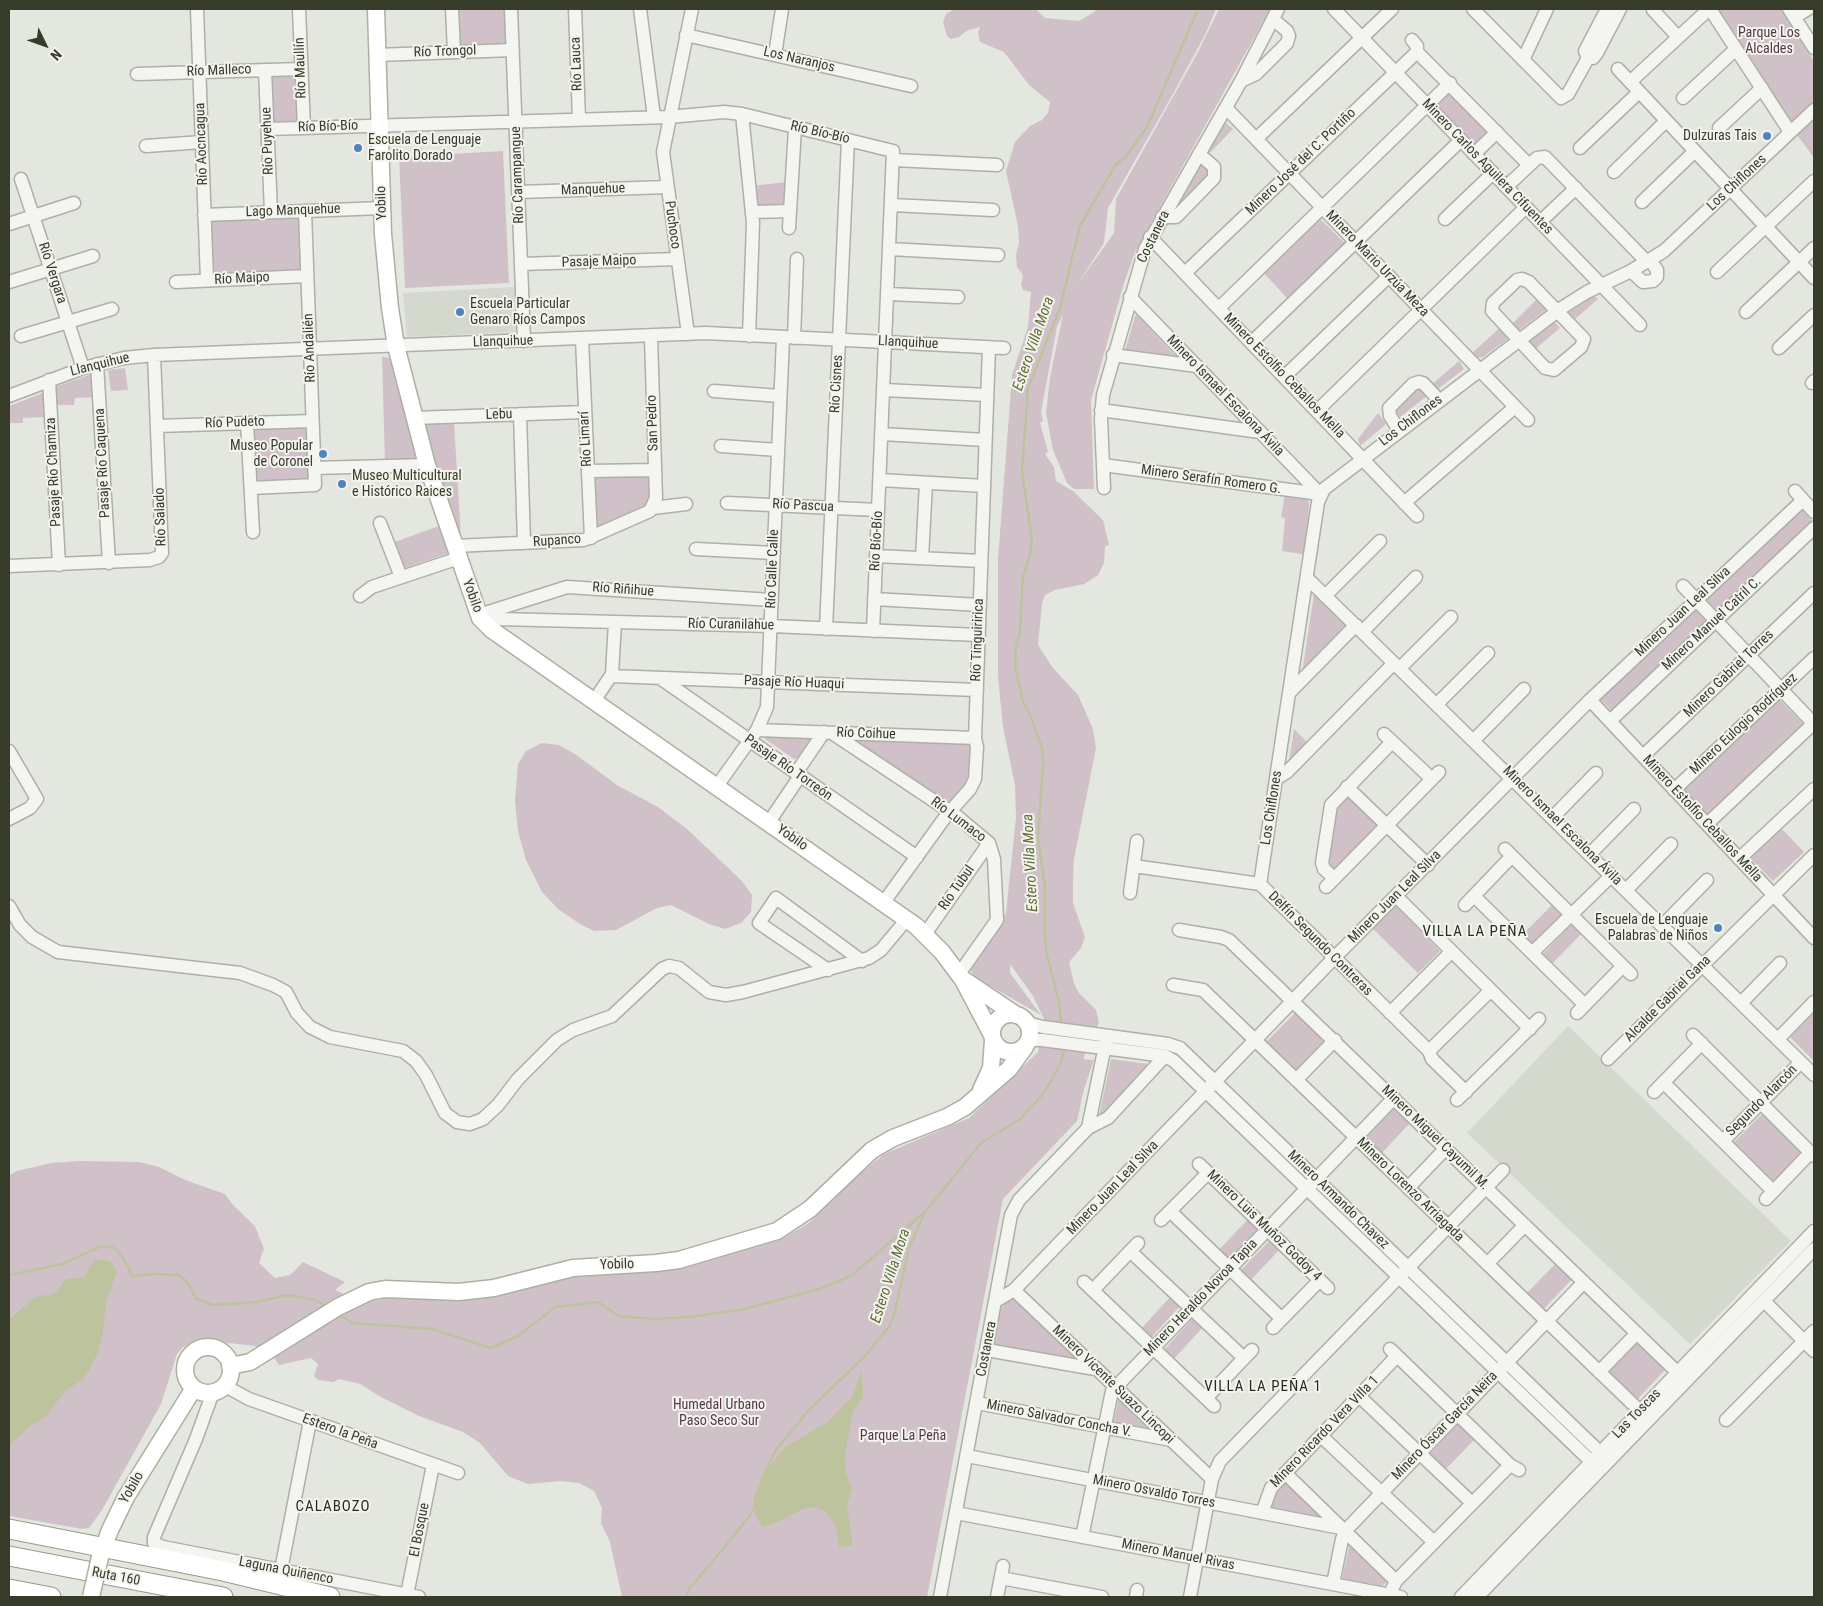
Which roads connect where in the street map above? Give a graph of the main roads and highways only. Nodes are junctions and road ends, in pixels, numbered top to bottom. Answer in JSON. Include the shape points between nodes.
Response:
{"nodes":[{"id":1,"x":376,"y":9,"type":"edge"},
{"id":2,"x":961,"y":977,"type":"junction"},
{"id":3,"x":1021,"y":1019,"type":"junction"},
{"id":4,"x":993,"y":1038,"type":"junction"},
{"id":5,"x":1034,"y":1039,"type":"junction"},
{"id":6,"x":978,"y":1097,"type":"junction"},
{"id":7,"x":230,"y":1366,"type":"junction"},
{"id":8,"x":194,"y":1388,"type":"junction"},
{"id":9,"x":9,"y":1529,"type":"edge"},
{"id":10,"x":102,"y":1553,"type":"junction"},
{"id":11,"x":9,"y":1556,"type":"edge"},
{"id":12,"x":9,"y":1569,"type":"edge"},
{"id":13,"x":9,"y":1589,"type":"edge"},
{"id":14,"x":51,"y":1597,"type":"edge"},
{"id":15,"x":92,"y":1597,"type":"edge"},
{"id":16,"x":154,"y":1597,"type":"edge"},
{"id":17,"x":223,"y":1597,"type":"edge"},
{"id":18,"x":330,"y":1597,"type":"edge"}],
"edges":[{"from":1,"to":2,"type":"main road","name":"Yobilo","via":[[382,208],[388,292],[396,346],[427,465],[481,619],[907,919],[925,934]]},
{"from":2,"to":3,"type":"main road","name":"Yobilo"},
{"from":2,"to":4,"type":"main road","name":"Yobilo"},
{"from":3,"to":4,"type":"main road","name":"Yobilo","via":[[1007,1015],[999,1019],[994,1026]]},
{"from":3,"to":5,"type":"main road"},
{"from":4,"to":5,"type":"main road","via":[[998,1048],[1007,1052],[1016,1051]]},
{"from":4,"to":6,"type":"main road","name":"Yobilo","via":[[991,1068]]},
{"from":5,"to":6,"type":"main road","name":"Yobilo"},
{"from":6,"to":7,"type":"main road","name":"Yobilo","via":[[956,1113],[872,1150],[802,1216],[767,1235],[666,1262],[573,1268],[483,1290],[379,1290],[362,1294],[250,1362]]},
{"from":7,"to":8,"type":"main road","via":[[229,1378],[219,1389],[203,1392]]},
{"from":7,"to":8,"type":"main road","via":[[226,1356],[218,1350],[198,1350],[186,1365],[186,1375]]},
{"from":8,"to":10,"type":"main road","name":"Yobilo","via":[[126,1497]]},
{"from":9,"to":10,"type":"highway"},
{"from":10,"to":15,"type":"main road","name":"Yobilo","bridge":true},
{"from":10,"to":18,"type":"highway","via":[[224,1571]]},
{"from":11,"to":17,"type":"highway","name":"Ruta 160"},
{"from":12,"to":16,"type":"highway","name":"Ruta 160"},
{"from":13,"to":14,"type":"highway"}]}
